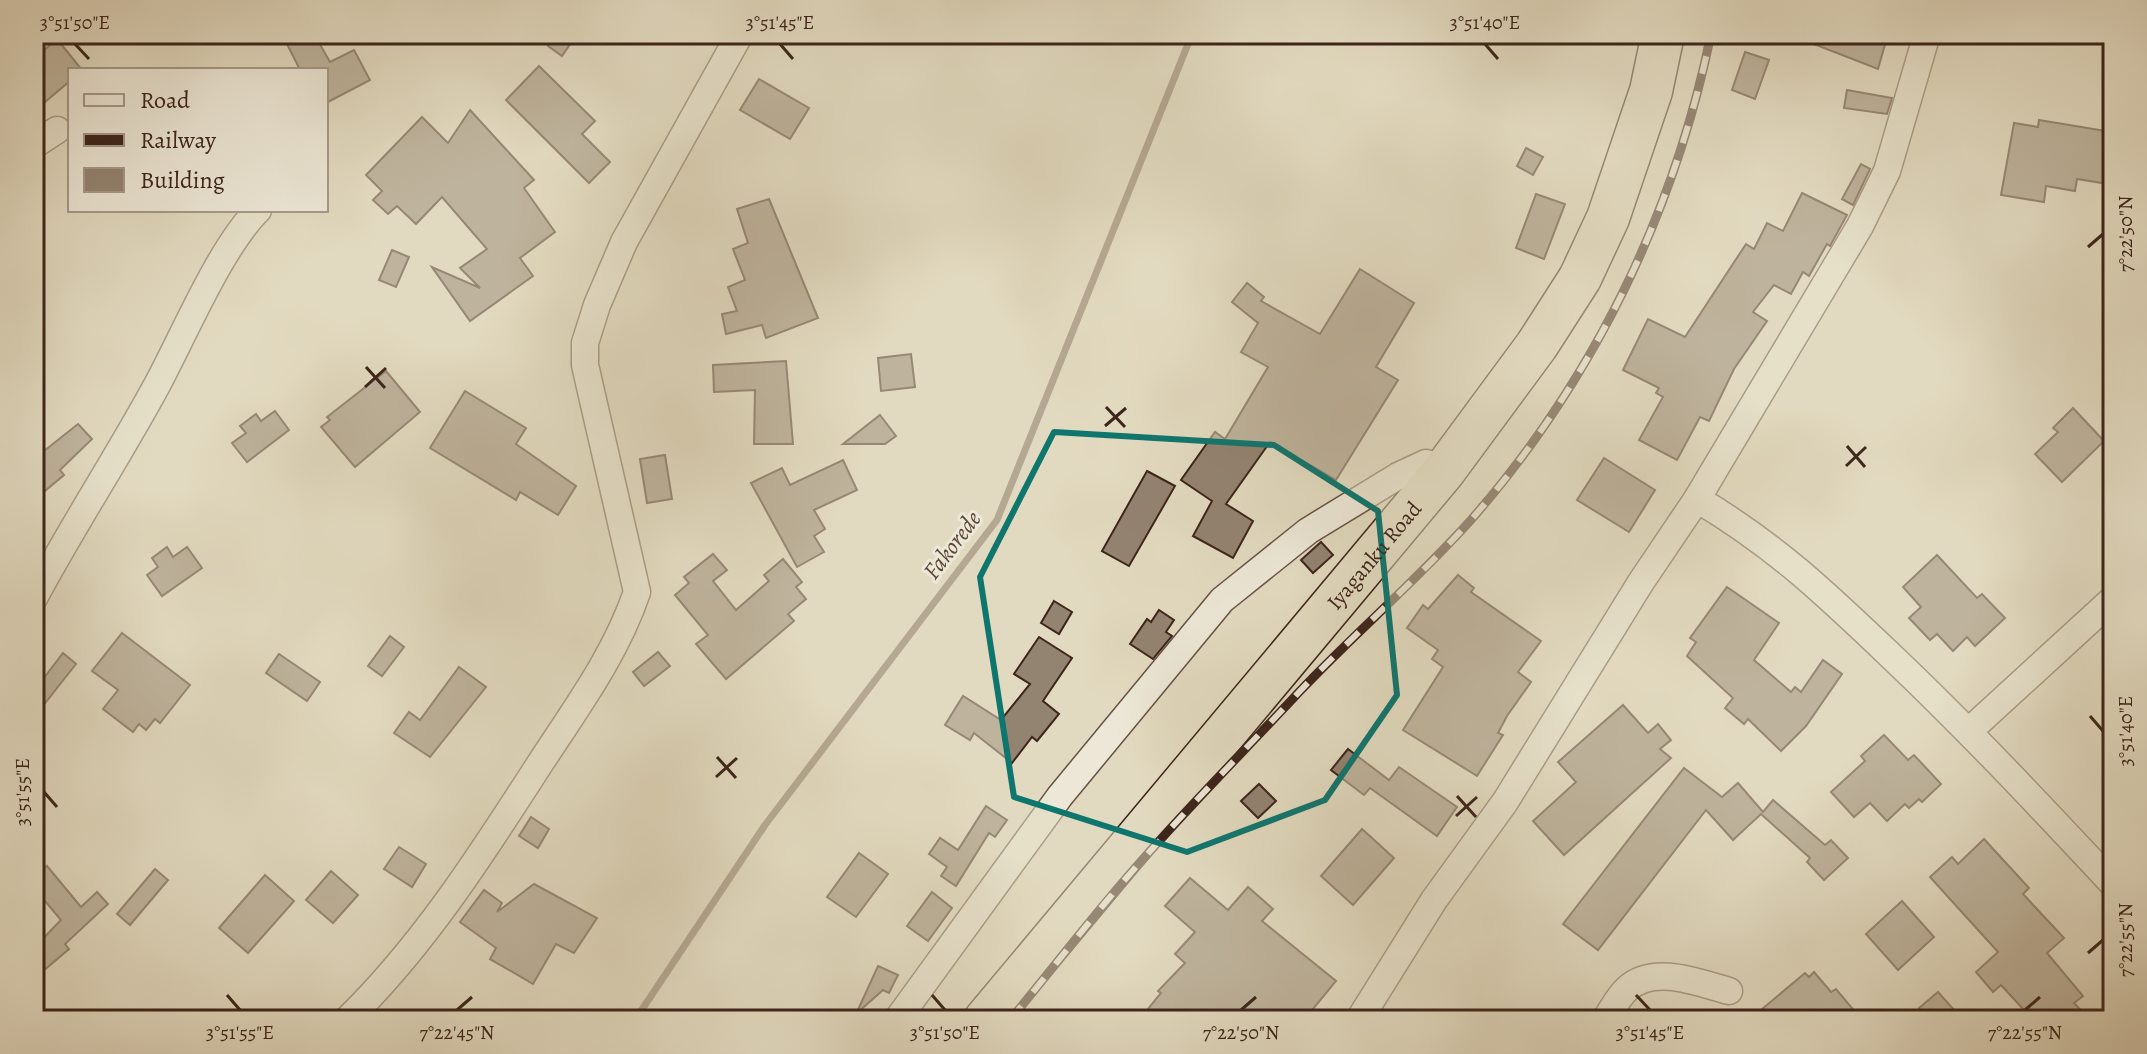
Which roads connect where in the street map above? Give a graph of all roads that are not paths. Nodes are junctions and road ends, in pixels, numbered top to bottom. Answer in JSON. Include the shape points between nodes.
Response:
{"nodes":[{"id":1,"x":740,"y":34,"type":"edge"},
{"id":2,"x":1663,"y":34,"type":"edge"},
{"id":3,"x":1927,"y":34,"type":"edge"},
{"id":4,"x":57,"y":130,"type":"dead end"},
{"id":5,"x":34,"y":145,"type":"edge"},
{"id":6,"x":257,"y":212,"type":"edge"},
{"id":7,"x":1444,"y":471,"type":"junction"},
{"id":8,"x":1697,"y":499,"type":"junction"},
{"id":9,"x":34,"y":598,"type":"edge"},
{"id":10,"x":2113,"y":599,"type":"edge"},
{"id":11,"x":1969,"y":731,"type":"junction"},
{"id":12,"x":2113,"y":884,"type":"edge"},
{"id":13,"x":1729,"y":991,"type":"dead end"},
{"id":14,"x":347,"y":1020,"type":"edge"},
{"id":15,"x":897,"y":1020,"type":"edge"},
{"id":16,"x":985,"y":1020,"type":"edge"},
{"id":17,"x":1359,"y":1020,"type":"edge"},
{"id":18,"x":1605,"y":1020,"type":"edge"}],
"edges":[{"from":1,"to":14,"type":"street","via":[[624,242],[585,343],[585,365],[637,592],[626,625],[477,860],[379,989]]},
{"from":2,"to":7,"type":"highway","name":"Iyaganku Road","via":[[1632,152],[1580,278],[1506,390]]},
{"from":3,"to":8,"type":"street","via":[[1875,200]]},
{"from":4,"to":5,"type":"street"},
{"from":6,"to":9,"type":"street","via":[[227,253]]},
{"from":7,"to":15,"type":"street","via":[[1426,463],[1398,476],[1308,531],[1222,600],[1060,796]]},
{"from":7,"to":16,"type":"highway","name":"Iyaganku Road"},
{"from":8,"to":11,"type":"street","via":[[1798,567]]},
{"from":8,"to":17,"type":"street"},
{"from":10,"to":11,"type":"street"},
{"from":11,"to":12,"type":"street"},
{"from":13,"to":18,"type":"street","via":[[1661,976],[1642,979],[1627,989]]}]}
